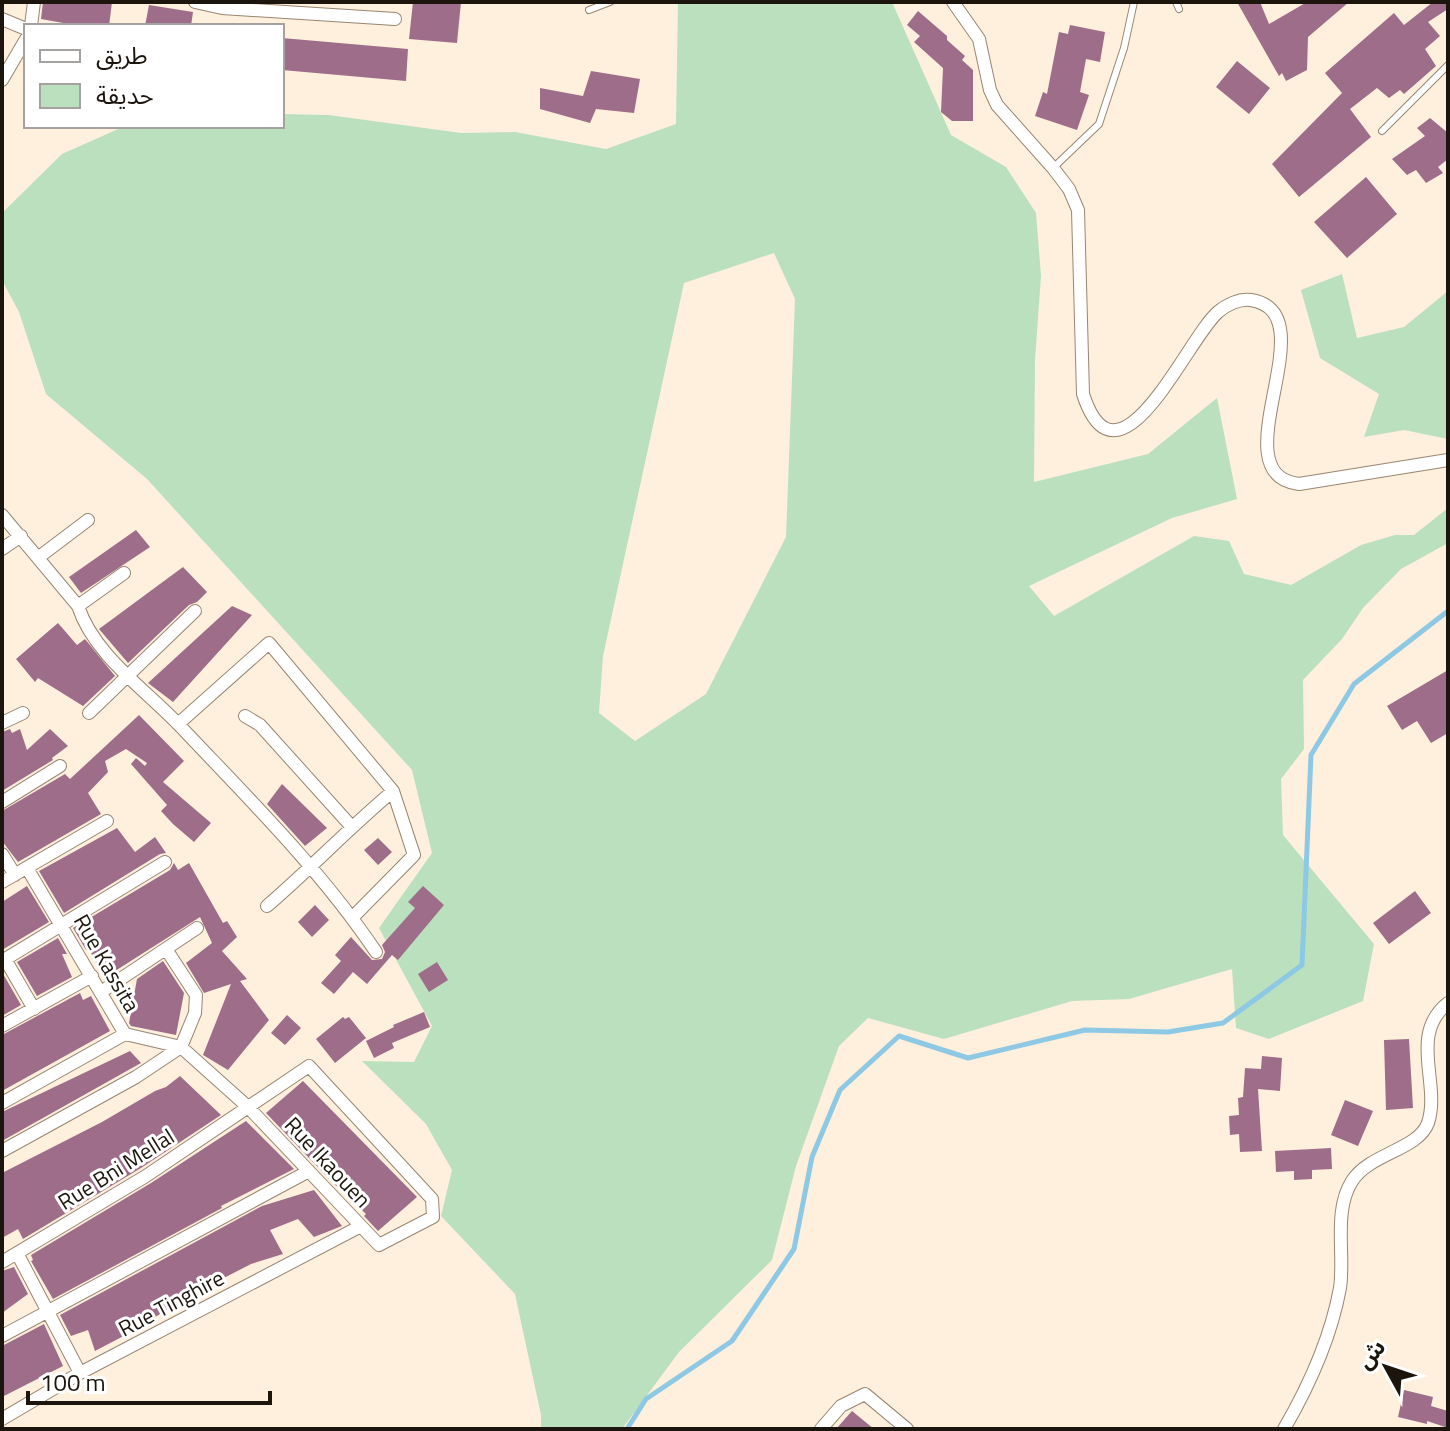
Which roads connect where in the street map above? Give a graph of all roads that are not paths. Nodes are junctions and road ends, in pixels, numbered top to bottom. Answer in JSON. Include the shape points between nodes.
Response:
{"nodes":[{"id":1,"x":34,"y":2,"type":"edge"},
{"id":2,"x":195,"y":2,"type":"edge"},
{"id":3,"x":610,"y":2,"type":"edge"},
{"id":4,"x":953,"y":2,"type":"edge"},
{"id":5,"x":1134,"y":2,"type":"edge"},
{"id":6,"x":589,"y":10,"type":"dead end"},
{"id":7,"x":2,"y":19,"type":"edge"},
{"id":8,"x":395,"y":19,"type":"dead end"},
{"id":9,"x":29,"y":24,"type":"edge"},
{"id":10,"x":24,"y":27,"type":"edge"},
{"id":11,"x":24,"y":42,"type":"edge"},
{"id":12,"x":1448,"y":65,"type":"edge"},
{"id":13,"x":2,"y":80,"type":"edge"},
{"id":14,"x":1382,"y":131,"type":"dead end"},
{"id":15,"x":1053,"y":168,"type":"junction"},
{"id":16,"x":1448,"y":460,"type":"edge"},
{"id":17,"x":2,"y":515,"type":"edge"},
{"id":18,"x":88,"y":520,"type":"dead end"},
{"id":19,"x":21,"y":536,"type":"junction"},
{"id":20,"x":2,"y":549,"type":"edge"},
{"id":21,"x":39,"y":557,"type":"junction"},
{"id":22,"x":124,"y":573,"type":"dead end"},
{"id":23,"x":78,"y":606,"type":"junction"},
{"id":24,"x":195,"y":611,"type":"dead end"},
{"id":25,"x":127,"y":674,"type":"junction"},
{"id":26,"x":23,"y":713,"type":"dead end"},
{"id":27,"x":89,"y":713,"type":"dead end"},
{"id":28,"x":245,"y":716,"type":"dead end"},
{"id":29,"x":2,"y":723,"type":"edge"},
{"id":30,"x":178,"y":724,"type":"junction"},
{"id":31,"x":60,"y":766,"type":"dead end"},
{"id":32,"x":393,"y":791,"type":"junction"},
{"id":33,"x":2,"y":802,"type":"edge"},
{"id":34,"x":107,"y":821,"type":"dead end"},
{"id":35,"x":351,"y":826,"type":"junction"},
{"id":36,"x":2,"y":854,"type":"edge"},
{"id":37,"x":165,"y":862,"type":"dead end"},
{"id":38,"x":311,"y":868,"type":"junction"},
{"id":39,"x":21,"y":871,"type":"junction"},
{"id":40,"x":2,"y":882,"type":"edge"},
{"id":41,"x":267,"y":906,"type":"dead end"},
{"id":42,"x":353,"y":917,"type":"junction"},
{"id":43,"x":62,"y":926,"type":"junction"},
{"id":44,"x":197,"y":928,"type":"dead end"},
{"id":45,"x":166,"y":949,"type":"junction"},
{"id":46,"x":376,"y":952,"type":"dead end"},
{"id":47,"x":4,"y":960,"type":"edge"},
{"id":48,"x":92,"y":976,"type":"junction"},
{"id":49,"x":101,"y":992,"type":"junction"},
{"id":50,"x":1448,"y":1003,"type":"edge"},
{"id":51,"x":34,"y":1009,"type":"junction"},
{"id":52,"x":2,"y":1026,"type":"edge"},
{"id":53,"x":125,"y":1034,"type":"junction"},
{"id":54,"x":181,"y":1047,"type":"junction"},
{"id":55,"x":2,"y":1103,"type":"edge"},
{"id":56,"x":248,"y":1107,"type":"junction"},
{"id":57,"x":2,"y":1151,"type":"edge"},
{"id":58,"x":309,"y":1171,"type":"junction"},
{"id":59,"x":361,"y":1226,"type":"junction"},
{"id":60,"x":379,"y":1245,"type":"joint"},
{"id":61,"x":17,"y":1253,"type":"junction"},
{"id":62,"x":2,"y":1262,"type":"edge"},
{"id":63,"x":48,"y":1312,"type":"junction"},
{"id":64,"x":2,"y":1336,"type":"edge"},
{"id":65,"x":80,"y":1373,"type":"junction"},
{"id":66,"x":2,"y":1419,"type":"edge"},
{"id":67,"x":821,"y":1429,"type":"edge"},
{"id":68,"x":907,"y":1429,"type":"edge"},
{"id":69,"x":1284,"y":1429,"type":"edge"}],
"edges":[{"from":1,"to":9,"type":"street"},
{"from":2,"to":8,"type":"street"},
{"from":3,"to":6,"type":"lane"},
{"from":4,"to":15,"type":"street","via":[[979,39],[997,105]]},
{"from":5,"to":15,"type":"lane","via":[[1099,124]]},
{"from":7,"to":10,"type":"street"},
{"from":11,"to":13,"type":"street"},
{"from":12,"to":14,"type":"lane"},
{"from":15,"to":16,"type":"street","via":[[1078,210],[1083,394],[1098,425],[1120,431],[1133,424],[1154,403],[1217,312],[1251,300],[1266,305],[1281,325],[1268,439],[1270,464],[1280,479],[1299,484]]},
{"from":17,"to":19,"type":"street"},
{"from":18,"to":21,"type":"street"},
{"from":19,"to":20,"type":"street"},
{"from":19,"to":21,"type":"street"},
{"from":21,"to":23,"type":"street"},
{"from":22,"to":23,"type":"street"},
{"from":23,"to":25,"type":"street","via":[[93,636]]},
{"from":24,"to":25,"type":"street"},
{"from":25,"to":27,"type":"street"},
{"from":25,"to":30,"type":"street"},
{"from":26,"to":29,"type":"street"},
{"from":28,"to":35,"type":"street","via":[[260,725]]},
{"from":30,"to":32,"type":"street","via":[[269,643]]},
{"from":30,"to":38,"type":"street"},
{"from":31,"to":33,"type":"street"},
{"from":32,"to":35,"type":"street"},
{"from":32,"to":42,"type":"street","via":[[414,855]]},
{"from":34,"to":39,"type":"street"},
{"from":35,"to":38,"type":"street"},
{"from":36,"to":39,"type":"street","name":"Rue Kassita"},
{"from":37,"to":43,"type":"street"},
{"from":38,"to":41,"type":"street"},
{"from":38,"to":42,"type":"street"},
{"from":39,"to":40,"type":"street"},
{"from":39,"to":43,"type":"street","name":"Rue Kassita"},
{"from":42,"to":46,"type":"street"},
{"from":43,"to":47,"type":"street"},
{"from":43,"to":48,"type":"street","name":"Rue Kassita"},
{"from":44,"to":45,"type":"street"},
{"from":45,"to":49,"type":"street"},
{"from":45,"to":54,"type":"street","via":[[196,995],[195,1013]]},
{"from":47,"to":51,"type":"street"},
{"from":48,"to":49,"type":"street","name":"Rue Kassita"},
{"from":48,"to":51,"type":"street"},
{"from":49,"to":53,"type":"street","name":"Rue Kassita"},
{"from":50,"to":69,"type":"street","via":[[1428,1034],[1426,1127],[1416,1139],[1368,1163],[1348,1189],[1336,1307],[1317,1363]]},
{"from":51,"to":52,"type":"street"},
{"from":53,"to":54,"type":"street","name":"Rue Kassita"},
{"from":53,"to":55,"type":"street"},
{"from":54,"to":56,"type":"street","name":"Rue Kassita"},
{"from":54,"to":57,"type":"street"},
{"from":56,"to":58,"type":"street","name":"Rue Ikaouen"},
{"from":56,"to":60,"type":"street","name":"Rue Bni Mellal","via":[[309,1066],[432,1199],[433,1217]]},
{"from":56,"to":61,"type":"street","name":"Rue Bni Mellal"},
{"from":58,"to":59,"type":"street","name":"Rue Ikaouen"},
{"from":58,"to":63,"type":"street"},
{"from":59,"to":60,"type":"street","name":"Rue Ikaouen"},
{"from":59,"to":65,"type":"street","name":"Rue Tinghire"},
{"from":61,"to":62,"type":"street","name":"Rue Bni Mellal"},
{"from":61,"to":63,"type":"street"},
{"from":63,"to":64,"type":"street"},
{"from":63,"to":65,"type":"street"},
{"from":65,"to":66,"type":"street","name":"Rue Tinghire"},
{"from":67,"to":68,"type":"street","via":[[841,1406],[865,1394]]}]}
